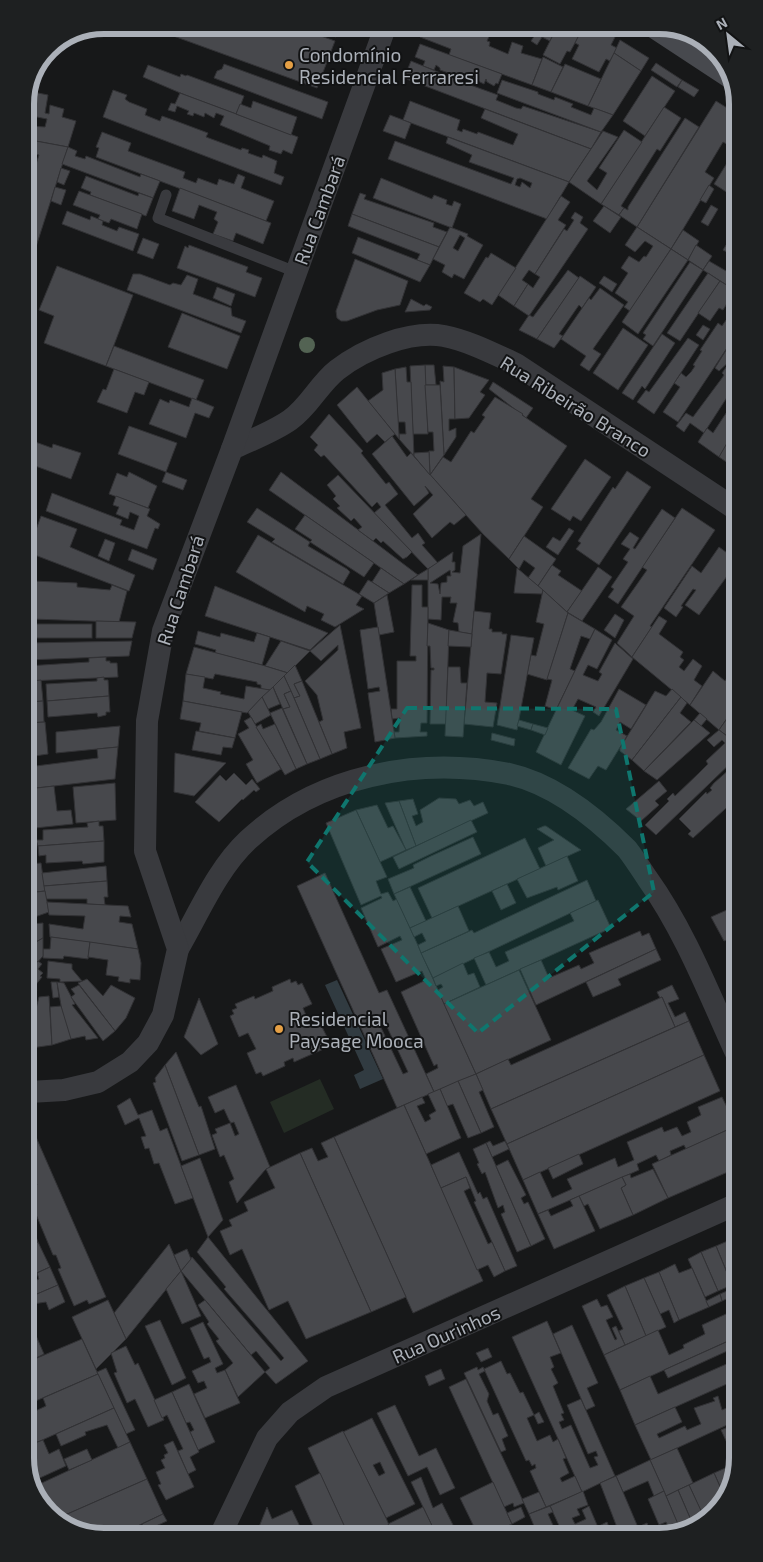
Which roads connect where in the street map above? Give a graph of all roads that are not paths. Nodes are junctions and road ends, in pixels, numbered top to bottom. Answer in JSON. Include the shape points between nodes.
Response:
{"nodes":[{"id":1,"x":383,"y":34,"type":"edge"},
{"id":2,"x":671,"y":35,"type":"edge"},
{"id":3,"x":717,"y":64,"type":"edge"},
{"id":4,"x":166,"y":195,"type":"dead end"},
{"id":5,"x":296,"y":272,"type":"junction"},
{"id":6,"x":232,"y":449,"type":"junction"},
{"id":7,"x":729,"y":505,"type":"edge"},
{"id":8,"x":178,"y":949,"type":"junction"},
{"id":9,"x":729,"y":1023,"type":"edge"},
{"id":10,"x":34,"y":1092,"type":"edge"},
{"id":11,"x":729,"y":1208,"type":"edge"},
{"id":12,"x":224,"y":1528,"type":"edge"}],
"edges":[{"from":1,"to":5,"type":"street","name":"Rua Cambará"},
{"from":2,"to":3,"type":"street"},
{"from":4,"to":5,"type":"lane","via":[[158,218]]},
{"from":5,"to":6,"type":"street","name":"Rua Cambará"},
{"from":6,"to":7,"type":"street","name":"Rua Ribeirão Branco","via":[[291,420],[336,370],[363,354],[418,336],[443,336],[516,364]]},
{"from":6,"to":8,"type":"street","name":"Rua Cambará","via":[[163,631],[147,721],[145,851]]},
{"from":8,"to":9,"type":"street","via":[[217,878],[247,841],[277,816],[320,791],[357,778],[395,771],[456,769],[510,774],[550,790],[593,817],[628,851],[669,909]]},
{"from":8,"to":10,"type":"street","via":[[163,1014],[148,1043],[130,1062],[98,1082],[64,1090]]},
{"from":11,"to":12,"type":"street","name":"Rua Ourinhos","via":[[326,1388],[290,1412],[266,1438]]}]}
